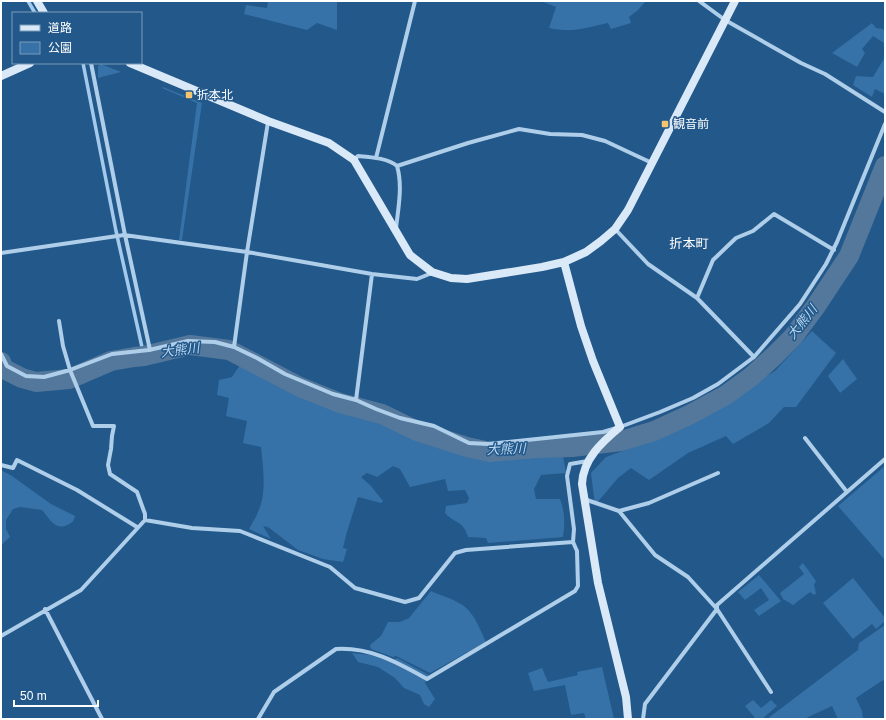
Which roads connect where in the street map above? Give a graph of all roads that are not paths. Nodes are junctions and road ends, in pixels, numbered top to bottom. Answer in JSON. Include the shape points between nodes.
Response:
{"nodes":[{"id":1,"x":37,"y":1,"type":"edge"},
{"id":2,"x":415,"y":1,"type":"edge"},
{"id":3,"x":700,"y":1,"type":"edge"},
{"id":4,"x":735,"y":1,"type":"edge"},
{"id":5,"x":43,"y":12,"type":"edge"},
{"id":6,"x":726,"y":20,"type":"junction"},
{"id":7,"x":28,"y":64,"type":"edge"},
{"id":8,"x":91,"y":64,"type":"edge"},
{"id":9,"x":132,"y":64,"type":"edge"},
{"id":10,"x":1,"y":76,"type":"edge"},
{"id":11,"x":885,"y":112,"type":"edge"},
{"id":12,"x":268,"y":121,"type":"junction"},
{"id":13,"x":885,"y":124,"type":"edge"},
{"id":14,"x":376,"y":158,"type":"junction"},
{"id":15,"x":354,"y":160,"type":"junction"},
{"id":16,"x":653,"y":163,"type":"junction"},
{"id":17,"x":397,"y":166,"type":"junction"},
{"id":18,"x":615,"y":229,"type":"junction"},
{"id":19,"x":396,"y":232,"type":"junction"},
{"id":20,"x":124,"y":235,"type":"junction"},
{"id":21,"x":834,"y":250,"type":"junction"},
{"id":22,"x":247,"y":252,"type":"junction"},
{"id":23,"x":1,"y":253,"type":"edge"},
{"id":24,"x":564,"y":262,"type":"junction"},
{"id":25,"x":432,"y":272,"type":"junction"},
{"id":26,"x":372,"y":274,"type":"junction"},
{"id":27,"x":697,"y":298,"type":"junction"},
{"id":28,"x":59,"y":321,"type":"dead end"},
{"id":29,"x":234,"y":347,"type":"junction"},
{"id":30,"x":149,"y":350,"type":"junction"},
{"id":31,"x":1,"y":354,"type":"edge"},
{"id":32,"x":754,"y":357,"type":"junction"},
{"id":33,"x":70,"y":370,"type":"junction"},
{"id":34,"x":356,"y":400,"type":"junction"},
{"id":35,"x":620,"y":427,"type":"junction"},
{"id":36,"x":805,"y":438,"type":"dead end"},
{"id":37,"x":590,"y":459,"type":"junction"},
{"id":38,"x":885,"y":459,"type":"edge"},
{"id":39,"x":1,"y":464,"type":"edge"},
{"id":40,"x":718,"y":473,"type":"dead end"},
{"id":41,"x":847,"y":492,"type":"junction"},
{"id":42,"x":584,"y":499,"type":"junction"},
{"id":43,"x":619,"y":511,"type":"junction"},
{"id":44,"x":145,"y":520,"type":"junction"},
{"id":45,"x":137,"y":526,"type":"junction"},
{"id":46,"x":573,"y":542,"type":"junction"},
{"id":47,"x":45,"y":609,"type":"junction"},
{"id":48,"x":717,"y":609,"type":"junction"},
{"id":49,"x":1,"y":636,"type":"edge"},
{"id":50,"x":771,"y":692,"type":"dead end"},
{"id":51,"x":102,"y":719,"type":"edge"},
{"id":52,"x":258,"y":719,"type":"edge"},
{"id":53,"x":628,"y":719,"type":"edge"},
{"id":54,"x":643,"y":719,"type":"edge"}],
"edges":[{"from":1,"to":5,"type":"street"},
{"from":2,"to":14,"type":"street"},
{"from":3,"to":6,"type":"street"},
{"from":4,"to":6,"type":"street"},
{"from":6,"to":11,"type":"street","via":[[825,74]]},
{"from":6,"to":16,"type":"street"},
{"from":7,"to":10,"type":"street"},
{"from":8,"to":20,"type":"street"},
{"from":9,"to":12,"type":"street"},
{"from":12,"to":15,"type":"street","via":[[329,143]]},
{"from":12,"to":22,"type":"street"},
{"from":13,"to":21,"type":"street"},
{"from":14,"to":15,"type":"street","via":[[358,156]]},
{"from":14,"to":17,"type":"street"},
{"from":15,"to":19,"type":"street"},
{"from":16,"to":17,"type":"street","via":[[605,141],[582,135],[550,134],[519,129]]},
{"from":16,"to":18,"type":"street"},
{"from":17,"to":19,"type":"street","via":[[400,190]]},
{"from":18,"to":24,"type":"street","via":[[586,252]]},
{"from":18,"to":27,"type":"street","via":[[648,264]]},
{"from":19,"to":25,"type":"street","via":[[410,255]]},
{"from":20,"to":22,"type":"street"},
{"from":20,"to":23,"type":"street"},
{"from":20,"to":30,"type":"street"},
{"from":21,"to":27,"type":"street","via":[[774,214],[753,231],[736,238],[713,260]]},
{"from":21,"to":32,"type":"street","via":[[800,304]]},
{"from":22,"to":26,"type":"street"},
{"from":22,"to":29,"type":"street"},
{"from":24,"to":25,"type":"street","via":[[467,279],[451,278]]},
{"from":24,"to":35,"type":"street","via":[[581,326]]},
{"from":25,"to":26,"type":"street","via":[[417,279]]},
{"from":26,"to":34,"type":"street"},
{"from":27,"to":32,"type":"street"},
{"from":28,"to":33,"type":"street"},
{"from":29,"to":30,"type":"street","via":[[215,342],[188,341]]},
{"from":29,"to":34,"type":"street","via":[[306,384]]},
{"from":30,"to":33,"type":"street","via":[[112,354]]},
{"from":31,"to":33,"type":"street","via":[[7,366],[26,376],[44,377]]},
{"from":32,"to":35,"type":"street","via":[[718,384],[693,398]]},
{"from":33,"to":44,"type":"street","via":[[93,426],[114,426],[108,465],[110,474],[137,492]]},
{"from":34,"to":35,"type":"street","via":[[400,418],[434,426],[469,443],[488,444],[603,432]]},
{"from":35,"to":37,"type":"street","via":[[604,441]]},
{"from":36,"to":41,"type":"street"},
{"from":37,"to":42,"type":"street","via":[[582,477]]},
{"from":37,"to":46,"type":"street","via":[[570,464],[567,476],[574,529]]},
{"from":38,"to":41,"type":"street"},
{"from":39,"to":45,"type":"street","via":[[12,468],[17,460],[77,490]]},
{"from":40,"to":43,"type":"street","via":[[649,503]]},
{"from":41,"to":48,"type":"street","via":[[717,605]]},
{"from":42,"to":43,"type":"street"},
{"from":42,"to":53,"type":"street","via":[[598,583],[626,697]]},
{"from":43,"to":48,"type":"street","via":[[655,556],[688,577]]},
{"from":44,"to":45,"type":"street"},
{"from":44,"to":46,"type":"street","via":[[192,528],[240,531],[330,567],[355,588],[405,602],[418,598],[455,553]]},
{"from":45,"to":47,"type":"street","via":[[81,590]]},
{"from":46,"to":52,"type":"street","via":[[577,551],[578,586],[575,591],[427,679],[392,659],[369,652],[336,648],[274,692]]},
{"from":47,"to":49,"type":"street"},
{"from":47,"to":51,"type":"street"},
{"from":48,"to":50,"type":"street"},
{"from":48,"to":54,"type":"street","via":[[645,704]]}]}
